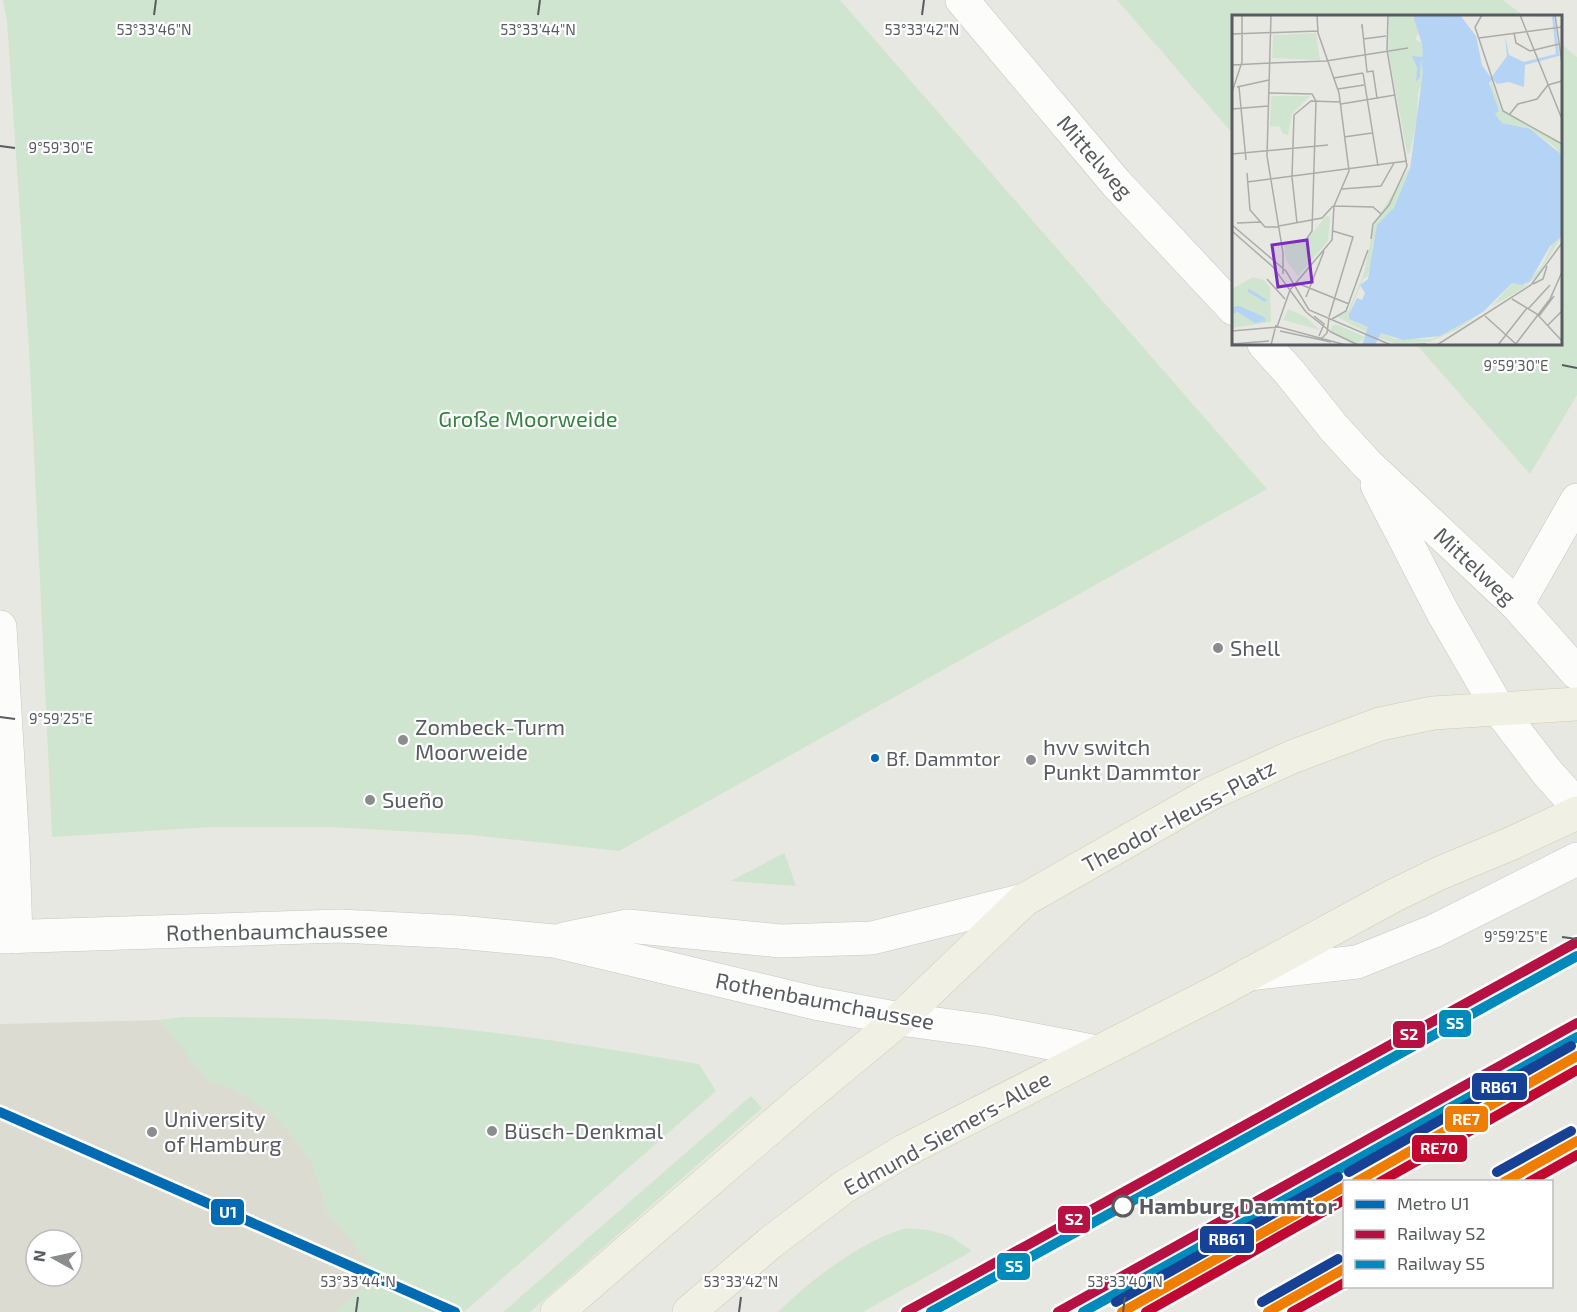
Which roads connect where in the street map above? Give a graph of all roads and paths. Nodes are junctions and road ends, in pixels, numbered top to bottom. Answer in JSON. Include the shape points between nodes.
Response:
{"nodes":[{"id":1,"x":962,"y":0,"type":"edge"},
{"id":2,"x":1232,"y":308,"type":"edge"},
{"id":3,"x":1265,"y":345,"type":"edge"},
{"id":4,"x":1367,"y":464,"type":"junction"},
{"id":5,"x":1577,"y":501,"type":"edge"},
{"id":6,"x":1517,"y":605,"type":"junction"},
{"id":7,"x":0,"y":627,"type":"edge"},
{"id":8,"x":1577,"y":673,"type":"edge"},
{"id":9,"x":1577,"y":704,"type":"edge"},
{"id":10,"x":1498,"y":708,"type":"junction"},
{"id":11,"x":1577,"y":806,"type":"edge"},
{"id":12,"x":1577,"y":813,"type":"edge"},
{"id":13,"x":1577,"y":859,"type":"edge"},
{"id":14,"x":1024,"y":900,"type":"junction"},
{"id":15,"x":8,"y":937,"type":"edge"},
{"id":16,"x":554,"y":941,"type":"junction"},
{"id":17,"x":1248,"y":974,"type":"junction"},
{"id":18,"x":900,"y":1018,"type":"junction"},
{"id":19,"x":1097,"y":1052,"type":"junction"},
{"id":20,"x":557,"y":1312,"type":"edge"},
{"id":21,"x":689,"y":1312,"type":"edge"}],
"edges":[{"from":1,"to":2,"type":"street","name":"Mittelweg","via":[[1116,183]]},
{"from":3,"to":4,"type":"street","name":"Mittelweg"},
{"from":4,"to":6,"type":"street","name":"Mittelweg"},
{"from":4,"to":10,"type":"street","name":"Mittelweg","via":[[1443,613]]},
{"from":5,"to":6,"type":"street"},
{"from":6,"to":8,"type":"street","name":"Mittelweg"},
{"from":7,"to":15,"type":"street","via":[[13,848]]},
{"from":9,"to":10,"type":"main road","name":"Theodor-Heuss-Platz"},
{"from":10,"to":11,"type":"street","name":"Mittelweg"},
{"from":10,"to":14,"type":"main road","name":"Theodor-Heuss-Platz","via":[[1433,713],[1380,724],[1292,758],[1210,794]]},
{"from":12,"to":17,"type":"main road","via":[[1411,888]]},
{"from":13,"to":17,"type":"street","via":[[1434,931],[1357,962]]},
{"from":14,"to":16,"type":"street","name":"Rothenbaumchaussee","via":[[872,938],[781,940],[628,926]]},
{"from":14,"to":18,"type":"main road","name":"Theodor-Heuss-Platz"},
{"from":15,"to":16,"type":"street","name":"Rothenbaumchaussee","via":[[340,926]]},
{"from":16,"to":18,"type":"street","name":"Rothenbaumchaussee","via":[[783,996]]},
{"from":17,"to":19,"type":"main road"},
{"from":18,"to":19,"type":"street","name":"Rothenbaumchaussee"},
{"from":18,"to":20,"type":"main road"},
{"from":19,"to":21,"type":"main road","name":"Edmund-Siemers-Allee","via":[[904,1151],[844,1187]]}]}
